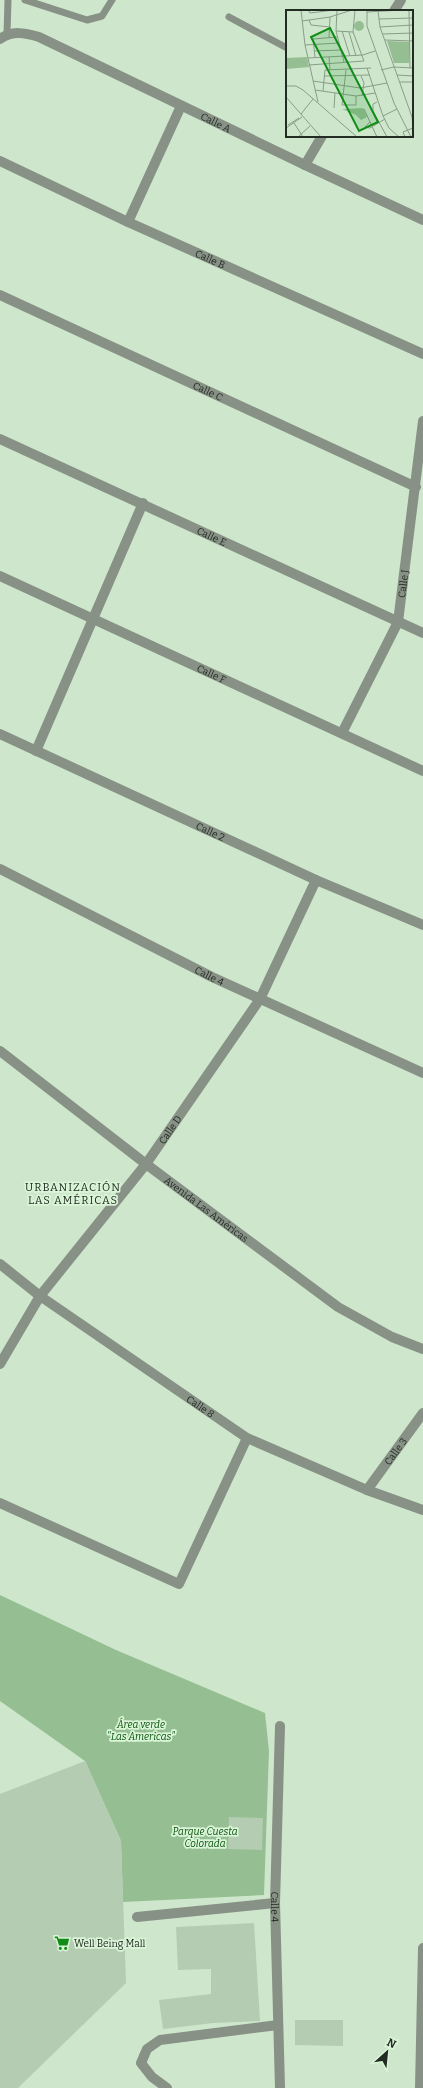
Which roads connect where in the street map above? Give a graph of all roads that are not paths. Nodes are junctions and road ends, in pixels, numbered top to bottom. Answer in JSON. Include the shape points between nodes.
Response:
{"nodes":[{"id":1,"x":8,"y":0,"type":"edge"},
{"id":2,"x":25,"y":0,"type":"edge"},
{"id":3,"x":112,"y":0,"type":"edge"},
{"id":4,"x":401,"y":0,"type":"edge"},
{"id":5,"x":395,"y":10,"type":"edge"},
{"id":6,"x":229,"y":17,"type":"dead end"},
{"id":7,"x":4,"y":37,"type":"edge"},
{"id":8,"x":286,"y":47,"type":"edge"},
{"id":9,"x":181,"y":106,"type":"junction"},
{"id":10,"x":321,"y":137,"type":"edge"},
{"id":11,"x":0,"y":161,"type":"edge"},
{"id":12,"x":305,"y":165,"type":"junction"},
{"id":13,"x":423,"y":220,"type":"edge"},
{"id":14,"x":128,"y":222,"type":"junction"},
{"id":15,"x":0,"y":295,"type":"edge"},
{"id":16,"x":423,"y":354,"type":"edge"},
{"id":17,"x":423,"y":421,"type":"edge"},
{"id":18,"x":0,"y":439,"type":"edge"},
{"id":19,"x":416,"y":486,"type":"junction"},
{"id":20,"x":143,"y":503,"type":"junction"},
{"id":21,"x":0,"y":576,"type":"edge"},
{"id":22,"x":94,"y":619,"type":"junction"},
{"id":23,"x":398,"y":622,"type":"junction"},
{"id":24,"x":423,"y":633,"type":"edge"},
{"id":25,"x":342,"y":733,"type":"junction"},
{"id":26,"x":0,"y":734,"type":"edge"},
{"id":27,"x":36,"y":751,"type":"junction"},
{"id":28,"x":423,"y":771,"type":"edge"},
{"id":29,"x":0,"y":869,"type":"edge"},
{"id":30,"x":316,"y":880,"type":"junction"},
{"id":31,"x":423,"y":925,"type":"edge"},
{"id":32,"x":260,"y":999,"type":"junction"},
{"id":33,"x":0,"y":1051,"type":"edge"},
{"id":34,"x":423,"y":1073,"type":"edge"},
{"id":35,"x":146,"y":1164,"type":"junction"},
{"id":36,"x":0,"y":1264,"type":"edge"},
{"id":37,"x":40,"y":1296,"type":"junction"},
{"id":38,"x":423,"y":1349,"type":"edge"},
{"id":39,"x":0,"y":1364,"type":"edge"},
{"id":40,"x":423,"y":1413,"type":"edge"},
{"id":41,"x":247,"y":1438,"type":"junction"},
{"id":42,"x":367,"y":1490,"type":"junction"},
{"id":43,"x":0,"y":1503,"type":"edge"},
{"id":44,"x":423,"y":1510,"type":"edge"},
{"id":45,"x":280,"y":1726,"type":"dead end"},
{"id":46,"x":275,"y":1903,"type":"junction"},
{"id":47,"x":137,"y":1917,"type":"dead end"},
{"id":48,"x":423,"y":1948,"type":"edge"},
{"id":49,"x":278,"y":2025,"type":"junction"},
{"id":50,"x":167,"y":2088,"type":"edge"},
{"id":51,"x":280,"y":2088,"type":"edge"},
{"id":52,"x":420,"y":2088,"type":"edge"}],
"edges":[{"from":1,"to":7,"type":"lane"},
{"from":2,"to":3,"type":"lane","via":[[87,20],[102,16]]},
{"from":4,"to":5,"type":"street"},
{"from":6,"to":8,"type":"lane"},
{"from":7,"to":9,"type":"street","name":"Calle A","via":[[23,33],[39,37]]},
{"from":9,"to":12,"type":"street","name":"Calle A"},
{"from":9,"to":14,"type":"street"},
{"from":10,"to":12,"type":"street"},
{"from":11,"to":14,"type":"street","name":"Calle B"},
{"from":12,"to":13,"type":"street","name":"Calle A"},
{"from":14,"to":16,"type":"street","name":"Calle B"},
{"from":15,"to":19,"type":"street","name":"Calle C"},
{"from":17,"to":19,"type":"street","name":"Calle J"},
{"from":18,"to":20,"type":"street","name":"Calle E"},
{"from":19,"to":23,"type":"street","name":"Calle J"},
{"from":20,"to":22,"type":"street"},
{"from":20,"to":23,"type":"street","name":"Calle E"},
{"from":21,"to":22,"type":"street","name":"Calle F"},
{"from":22,"to":25,"type":"street","name":"Calle F"},
{"from":22,"to":27,"type":"street"},
{"from":23,"to":24,"type":"street","name":"Calle E"},
{"from":23,"to":25,"type":"street","name":"Calle J"},
{"from":25,"to":28,"type":"street","name":"Calle F"},
{"from":26,"to":27,"type":"street","name":"Calle 2"},
{"from":27,"to":30,"type":"street","name":"Calle 2"},
{"from":29,"to":32,"type":"street","name":"Calle 4"},
{"from":30,"to":31,"type":"street","name":"Calle 2"},
{"from":30,"to":32,"type":"street","name":"Calle D"},
{"from":32,"to":34,"type":"street","name":"Calle 4"},
{"from":32,"to":35,"type":"street","name":"Calle D"},
{"from":33,"to":35,"type":"street","name":"Avenida Las Américas"},
{"from":35,"to":37,"type":"street","name":"Calle D"},
{"from":35,"to":38,"type":"street","name":"Avenida Las Américas","via":[[338,1307],[392,1337]]},
{"from":36,"to":37,"type":"street","name":"Calle 8"},
{"from":37,"to":39,"type":"street","name":"Calle D"},
{"from":37,"to":41,"type":"street","name":"Calle 8"},
{"from":40,"to":42,"type":"street","name":"Calle 3"},
{"from":41,"to":42,"type":"street","name":"Calle 8"},
{"from":41,"to":43,"type":"street","via":[[179,1584]]},
{"from":42,"to":44,"type":"street","name":"Calle 8"},
{"from":45,"to":46,"type":"street","name":"Calle 4"},
{"from":46,"to":47,"type":"street"},
{"from":46,"to":49,"type":"street","name":"Calle 4"},
{"from":48,"to":52,"type":"street"},
{"from":49,"to":50,"type":"street","via":[[160,2040],[148,2049],[141,2062],[152,2077]]},
{"from":49,"to":51,"type":"street","name":"Calle 4"}]}
